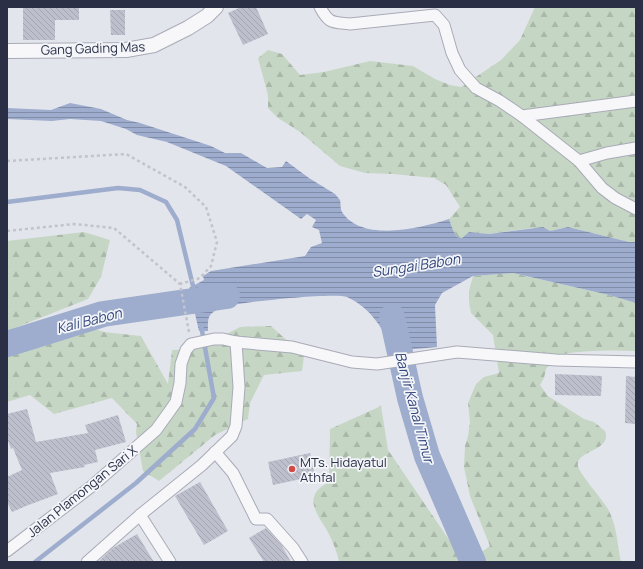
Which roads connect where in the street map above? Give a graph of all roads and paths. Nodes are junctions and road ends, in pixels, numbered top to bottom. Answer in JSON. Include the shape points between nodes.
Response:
{"nodes":[{"id":1,"x":216,"y":7,"type":"edge"},
{"id":2,"x":320,"y":7,"type":"edge"},
{"id":3,"x":7,"y":51,"type":"edge"},
{"id":4,"x":636,"y":101,"type":"edge"},
{"id":5,"x":522,"y":116,"type":"junction"},
{"id":6,"x":636,"y":148,"type":"edge"},
{"id":7,"x":579,"y":160,"type":"junction"},
{"id":8,"x":7,"y":161,"type":"edge"},
{"id":9,"x":636,"y":208,"type":"edge"},
{"id":10,"x":7,"y":231,"type":"edge"},
{"id":11,"x":182,"y":283,"type":"junction"},
{"id":12,"x":193,"y":339,"type":"junction"},
{"id":13,"x":236,"y":342,"type":"junction"},
{"id":14,"x":636,"y":362,"type":"edge"},
{"id":15,"x":215,"y":452,"type":"junction"},
{"id":16,"x":140,"y":514,"type":"junction"},
{"id":17,"x":7,"y":551,"type":"edge"},
{"id":18,"x":88,"y":562,"type":"edge"},
{"id":19,"x":170,"y":562,"type":"edge"},
{"id":20,"x":302,"y":562,"type":"edge"}],
"edges":[{"from":1,"to":3,"type":"street","name":"Gang Gading Mas","via":[[188,28],[154,46],[126,50]]},
{"from":2,"to":5,"type":"street","via":[[327,19],[350,24],[435,15],[444,25],[460,70],[476,88]]},
{"from":4,"to":5,"type":"street"},
{"from":5,"to":7,"type":"street"},
{"from":6,"to":7,"type":"street","via":[[607,152]]},
{"from":7,"to":9,"type":"street","via":[[602,188],[615,198]]},
{"from":8,"to":11,"type":"path","via":[[126,154],[185,187],[206,207],[217,242],[211,266],[200,278]]},
{"from":10,"to":11,"type":"path","via":[[74,224],[114,228]]},
{"from":11,"to":12,"type":"path","via":[[181,290]]},
{"from":12,"to":13,"type":"street","via":[[223,339]]},
{"from":12,"to":17,"type":"street","name":"Jalan Plamongan Sari X","via":[[181,364],[176,402],[156,430],[92,486]]},
{"from":13,"to":14,"type":"street","via":[[292,347],[352,362],[377,364],[444,353]]},
{"from":13,"to":15,"type":"street","via":[[239,387],[236,426],[232,436]]},
{"from":15,"to":16,"type":"street"},
{"from":15,"to":20,"type":"street","via":[[233,474],[256,519],[267,520],[293,548]]},
{"from":16,"to":18,"type":"street"},
{"from":16,"to":19,"type":"street"}]}
